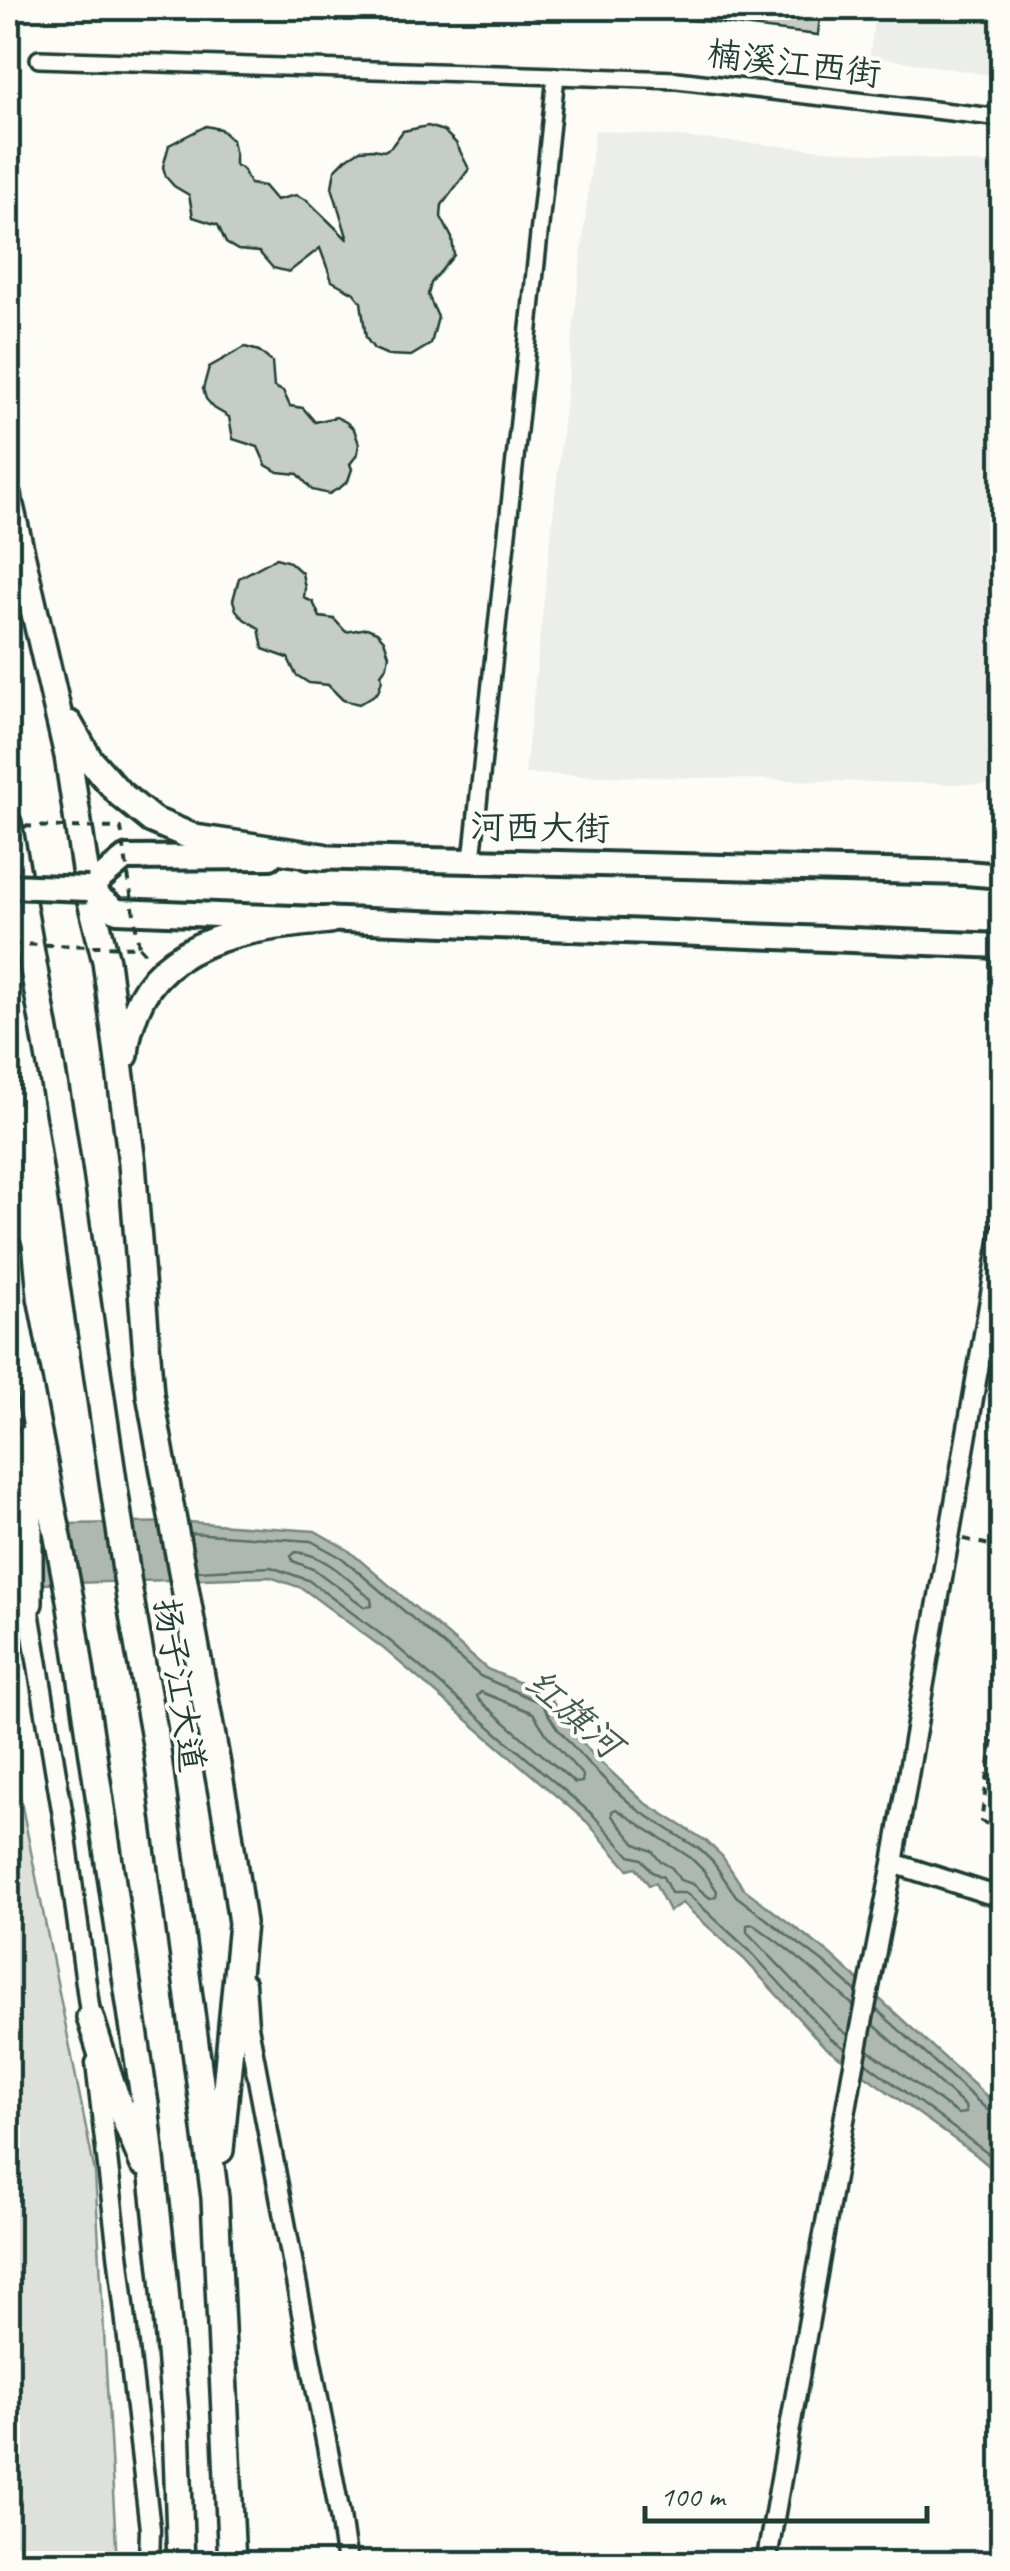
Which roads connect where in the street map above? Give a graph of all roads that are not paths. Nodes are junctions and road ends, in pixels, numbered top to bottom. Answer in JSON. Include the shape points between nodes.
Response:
{"nodes":[{"id":1,"x":39,"y":59,"type":"dead end"},
{"id":2,"x":556,"y":76,"type":"junction"},
{"id":3,"x":1002,"y":118,"type":"edge"},
{"id":4,"x":8,"y":497,"type":"edge"},
{"id":5,"x":50,"y":684,"type":"junction"},
{"id":6,"x":8,"y":823,"type":"edge"},
{"id":7,"x":323,"y":857,"type":"junction"},
{"id":8,"x":472,"y":860,"type":"junction"},
{"id":9,"x":1002,"y":876,"type":"edge"},
{"id":10,"x":8,"y":886,"type":"edge"},
{"id":11,"x":88,"y":889,"type":"junction"},
{"id":12,"x":329,"y":920,"type":"junction"},
{"id":13,"x":1002,"y":946,"type":"edge"},
{"id":14,"x":124,"y":1104,"type":"junction"},
{"id":15,"x":1002,"y":1230,"type":"edge"},
{"id":16,"x":8,"y":1248,"type":"edge"},
{"id":17,"x":24,"y":1507,"type":"edge"},
{"id":18,"x":28,"y":1603,"type":"joint"},
{"id":19,"x":894,"y":1863,"type":"junction"},
{"id":20,"x":1002,"y":1898,"type":"edge"},
{"id":21,"x":242,"y":1922,"type":"junction"},
{"id":22,"x":90,"y":2017,"type":"junction"},
{"id":23,"x":154,"y":2190,"type":"junction"},
{"id":24,"x":215,"y":2198,"type":"junction"},
{"id":25,"x":149,"y":2564,"type":"edge"},
{"id":26,"x":181,"y":2564,"type":"edge"},
{"id":27,"x":232,"y":2564,"type":"edge"},
{"id":28,"x":346,"y":2564,"type":"edge"},
{"id":29,"x":766,"y":2564,"type":"edge"}],
"edges":[{"from":1,"to":2,"type":"street","name":"楠溪江西街"},
{"from":2,"to":3,"type":"street","name":"楠溪江西街","via":[[677,80]]},
{"from":2,"to":8,"type":"street"},
{"from":4,"to":5,"type":"highway"},
{"from":5,"to":7,"type":"highway","via":[[89,759],[152,820],[195,838]]},
{"from":5,"to":11,"type":"highway"},
{"from":6,"to":24,"type":"highway","name":"扬子江大道","via":[[157,1750]]},
{"from":7,"to":8,"type":"main road","name":"河西大街"},
{"from":7,"to":11,"type":"main road","name":"河西大街","via":[[124,858]]},
{"from":8,"to":9,"type":"main road","name":"河西大街"},
{"from":10,"to":11,"type":"main road","bridge":true},
{"from":11,"to":12,"type":"main road","via":[[117,911]]},
{"from":11,"to":14,"type":"highway","via":[[106,961]]},
{"from":12,"to":13,"type":"main road"},
{"from":12,"to":14,"type":"highway","via":[[231,935],[179,958],[156,977],[126,1038]]},
{"from":14,"to":21,"type":"highway","via":[[150,1394]]},
{"from":15,"to":19,"type":"street"},
{"from":16,"to":17,"type":"highway","via":[[29,1384]]},
{"from":17,"to":18,"type":"highway"},
{"from":17,"to":23,"type":"highway","via":[[70,1600]]},
{"from":18,"to":22,"type":"street"},
{"from":19,"to":20,"type":"street"},
{"from":19,"to":29,"type":"street"},
{"from":21,"to":24,"type":"highway"},
{"from":21,"to":28,"type":"street","via":[[248,2026]]},
{"from":22,"to":23,"type":"highway"},
{"from":22,"to":25,"type":"street"},
{"from":23,"to":26,"type":"highway","via":[[176,2424]]},
{"from":24,"to":27,"type":"highway","name":"扬子江大道"}]}
